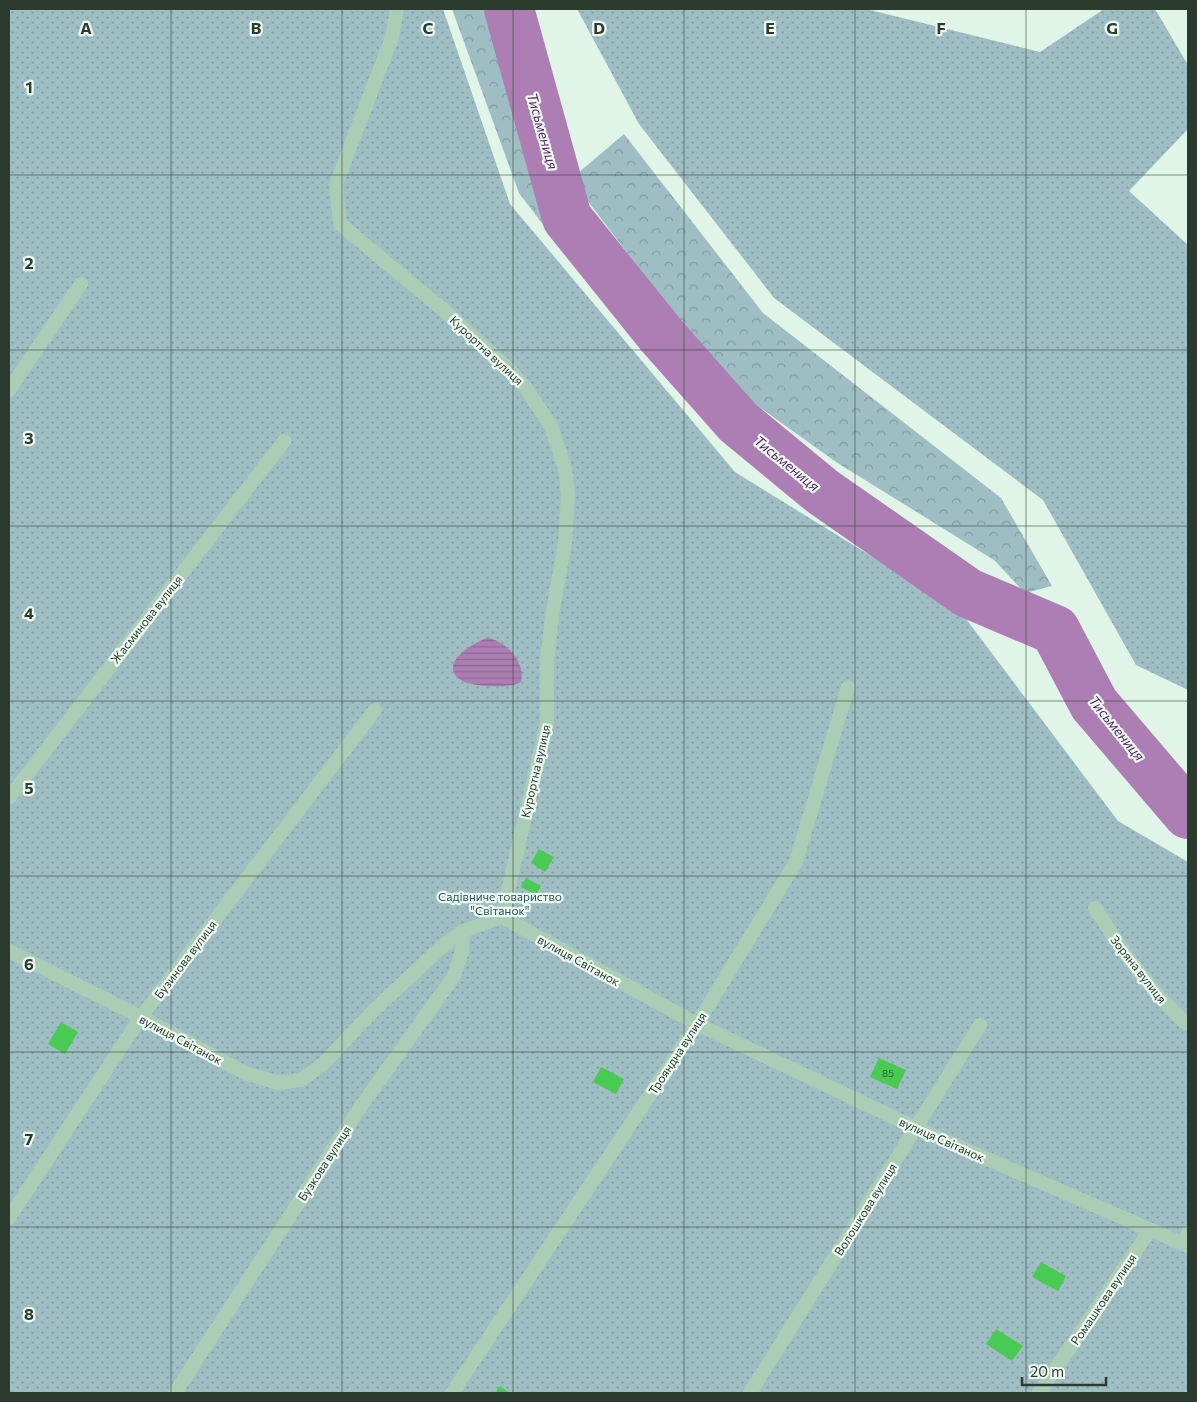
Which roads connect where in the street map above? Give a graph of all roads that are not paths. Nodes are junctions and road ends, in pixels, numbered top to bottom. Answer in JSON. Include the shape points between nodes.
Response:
{"nodes":[{"id":1,"x":397,"y":9,"type":"edge"},
{"id":2,"x":81,"y":284,"type":"dead end"},
{"id":3,"x":9,"y":390,"type":"edge"},
{"id":4,"x":284,"y":440,"type":"dead end"},
{"id":5,"x":848,"y":687,"type":"dead end"},
{"id":6,"x":375,"y":710,"type":"dead end"},
{"id":7,"x":9,"y":798,"type":"edge"},
{"id":8,"x":1095,"y":908,"type":"dead end"},
{"id":9,"x":502,"y":917,"type":"junction"},
{"id":10,"x":463,"y":931,"type":"junction"},
{"id":11,"x":9,"y":951,"type":"edge"},
{"id":12,"x":141,"y":1017,"type":"junction"},
{"id":13,"x":697,"y":1024,"type":"junction"},
{"id":14,"x":980,"y":1025,"type":"dead end"},
{"id":15,"x":1188,"y":1025,"type":"edge"},
{"id":16,"x":916,"y":1128,"type":"junction"},
{"id":17,"x":9,"y":1218,"type":"edge"},
{"id":18,"x":1150,"y":1230,"type":"junction"},
{"id":19,"x":1188,"y":1232,"type":"edge"},
{"id":20,"x":1186,"y":1246,"type":"edge"},
{"id":21,"x":175,"y":1393,"type":"edge"},
{"id":22,"x":452,"y":1393,"type":"edge"},
{"id":23,"x":750,"y":1393,"type":"edge"},
{"id":24,"x":1039,"y":1393,"type":"edge"}],
"edges":[{"from":1,"to":9,"type":"street","name":"Курортна вулиця","via":[[392,36],[336,184],[340,224],[446,312],[526,387],[551,426],[565,469],[568,495],[565,542],[547,663],[547,722]]},
{"from":2,"to":3,"type":"street"},
{"from":4,"to":7,"type":"street","name":"Жасминова вулиця"},
{"from":5,"to":13,"type":"street","name":"Трояндна вулиця","via":[[796,862]]},
{"from":6,"to":12,"type":"street","name":"Бузинова вулиця"},
{"from":8,"to":15,"type":"street","name":"Зоряна вулиця","via":[[1122,952],[1160,999]]},
{"from":9,"to":10,"type":"street","name":"вулиця Світанок"},
{"from":9,"to":13,"type":"street","name":"вулиця Світанок"},
{"from":10,"to":12,"type":"street","name":"вулиця Світанок","via":[[444,945],[322,1064],[301,1080],[278,1083],[245,1073]]},
{"from":10,"to":21,"type":"street","name":"Бузкова вулиця","via":[[462,951],[454,976],[362,1106]]},
{"from":11,"to":12,"type":"street","name":"вулиця Світанок"},
{"from":12,"to":17,"type":"street","name":"Бузинова вулиця"},
{"from":13,"to":16,"type":"street","name":"вулиця Світанок"},
{"from":13,"to":22,"type":"street","name":"Трояндна вулиця"},
{"from":14,"to":16,"type":"street","name":"Волошкова вулиця"},
{"from":16,"to":18,"type":"street","name":"вулиця Світанок"},
{"from":16,"to":23,"type":"street","name":"Волошкова вулиця"},
{"from":18,"to":20,"type":"street","name":"вулиця Світанок"},
{"from":18,"to":24,"type":"street","name":"Ромашкова вулиця"},
{"from":19,"to":20,"type":"street"}]}
